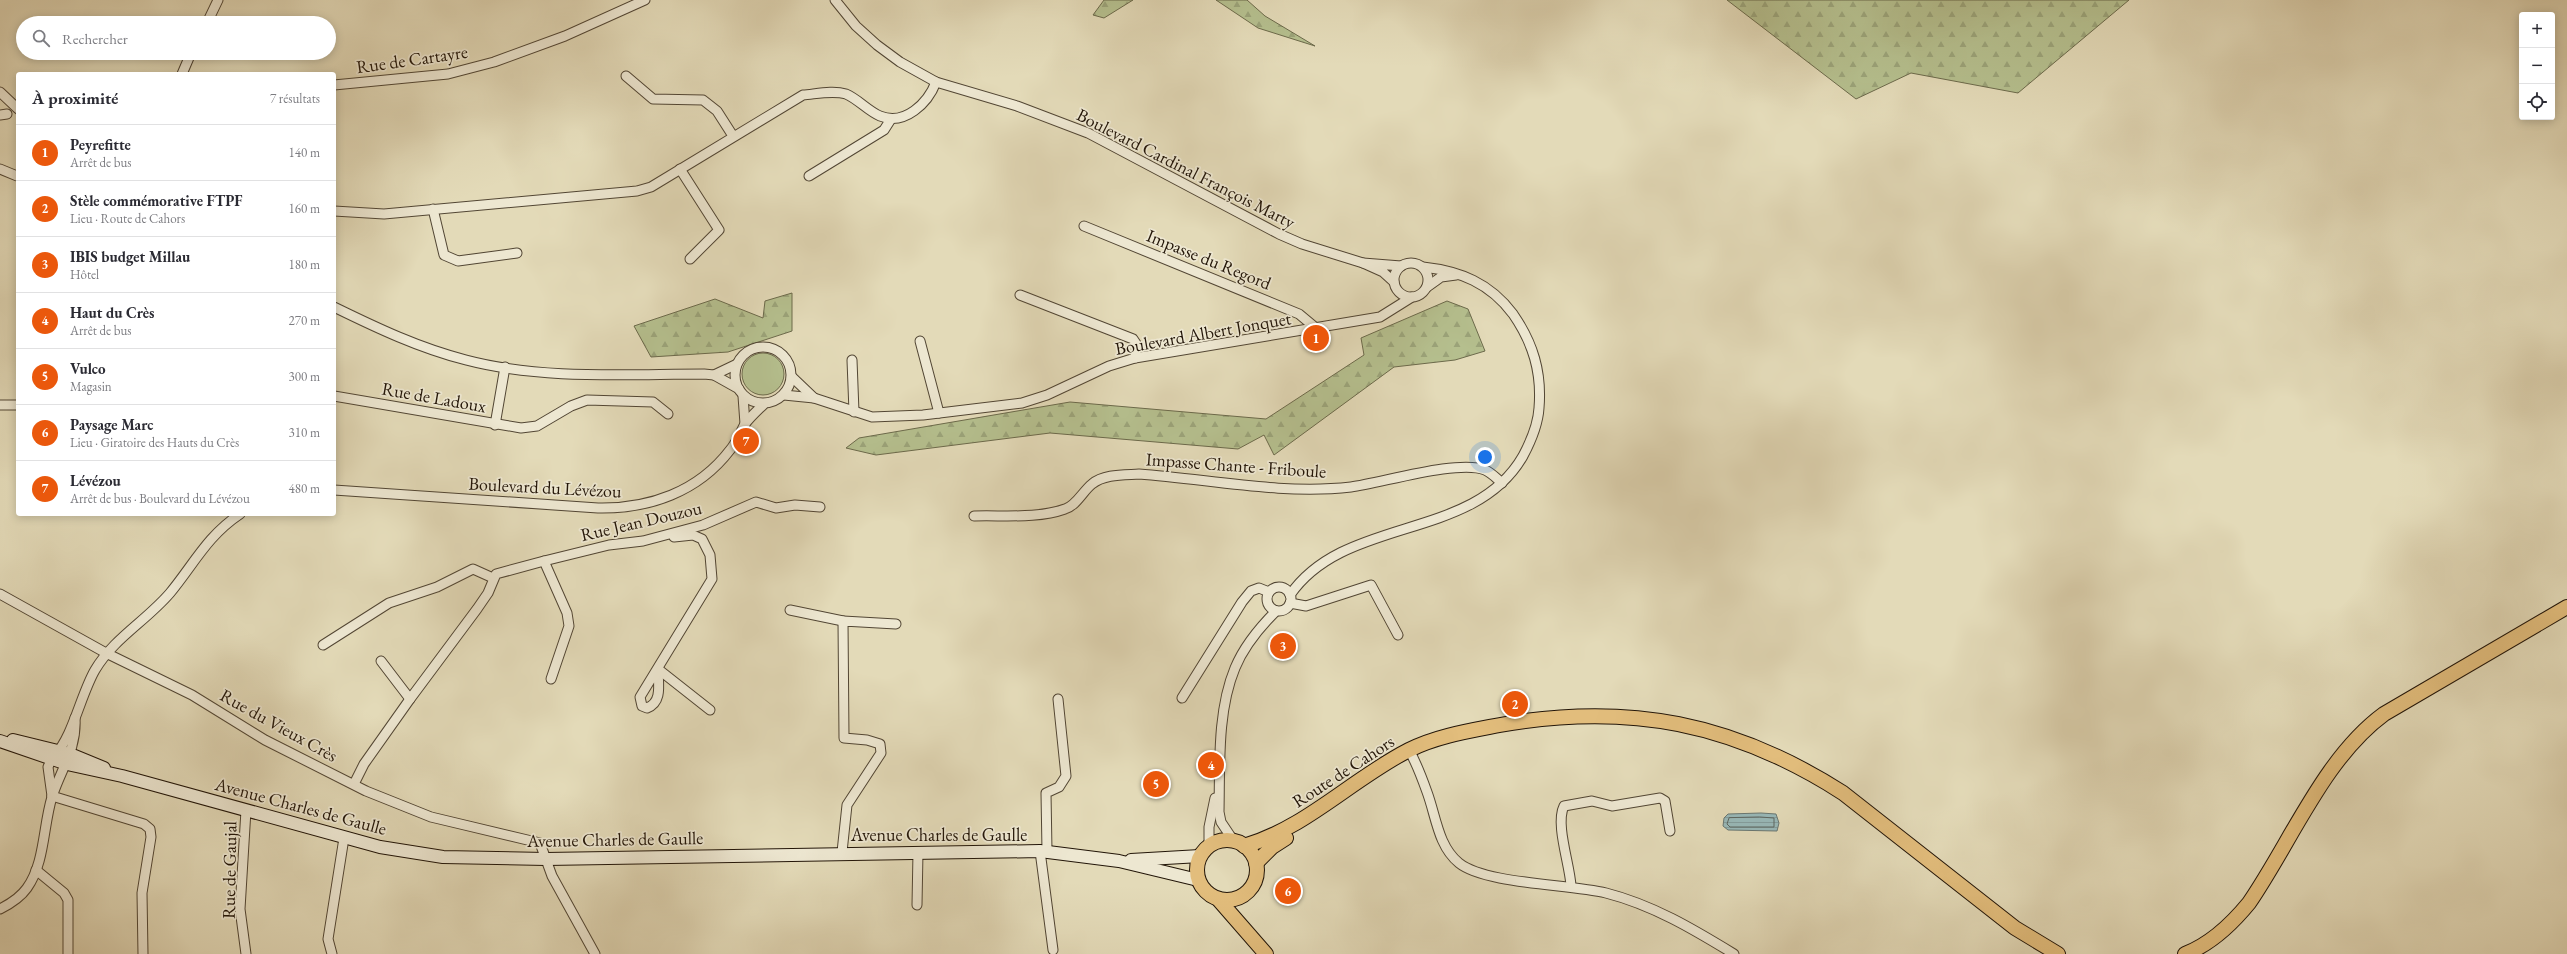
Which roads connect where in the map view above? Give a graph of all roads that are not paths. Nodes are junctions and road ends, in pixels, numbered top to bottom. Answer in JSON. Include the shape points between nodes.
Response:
{"nodes":[{"id":1,"x":218,"y":0,"type":"edge"},
{"id":2,"x":644,"y":0,"type":"edge"},
{"id":3,"x":835,"y":0,"type":"edge"},
{"id":4,"x":210,"y":16,"type":"edge"},
{"id":5,"x":188,"y":60,"type":"edge"},
{"id":6,"x":183,"y":72,"type":"edge"},
{"id":7,"x":626,"y":76,"type":"dead end"},
{"id":8,"x":936,"y":82,"type":"junction"},
{"id":9,"x":336,"y":85,"type":"edge"},
{"id":10,"x":0,"y":92,"type":"edge"},
{"id":11,"x":16,"y":107,"type":"edge"},
{"id":12,"x":891,"y":119,"type":"junction"},
{"id":13,"x":733,"y":136,"type":"junction"},
{"id":14,"x":0,"y":169,"type":"edge"},
{"id":15,"x":680,"y":169,"type":"junction"},
{"id":16,"x":16,"y":176,"type":"edge"},
{"id":17,"x":809,"y":176,"type":"dead end"},
{"id":18,"x":433,"y":209,"type":"junction"},
{"id":19,"x":336,"y":211,"type":"edge"},
{"id":20,"x":1084,"y":226,"type":"dead end"},
{"id":21,"x":517,"y":253,"type":"dead end"},
{"id":22,"x":690,"y":259,"type":"dead end"},
{"id":23,"x":1363,"y":263,"type":"junction"},
{"id":24,"x":1401,"y":266,"type":"junction"},
{"id":25,"x":1423,"y":267,"type":"junction"},
{"id":26,"x":1463,"y":274,"type":"junction"},
{"id":27,"x":1395,"y":286,"type":"junction"},
{"id":28,"x":1427,"y":287,"type":"junction"},
{"id":29,"x":1020,"y":295,"type":"dead end"},
{"id":30,"x":1412,"y":297,"type":"junction"},
{"id":31,"x":336,"y":307,"type":"edge"},
{"id":32,"x":1391,"y":311,"type":"junction"},
{"id":33,"x":1317,"y":329,"type":"junction"},
{"id":34,"x":920,"y":341,"type":"dead end"},
{"id":35,"x":1135,"y":358,"type":"junction"},
{"id":36,"x":852,"y":360,"type":"dead end"},
{"id":37,"x":737,"y":364,"type":"junction"},
{"id":38,"x":505,"y":367,"type":"junction"},
{"id":39,"x":714,"y":375,"type":"junction"},
{"id":40,"x":792,"y":377,"type":"junction"},
{"id":41,"x":741,"y":392,"type":"junction"},
{"id":42,"x":784,"y":395,"type":"junction"},
{"id":43,"x":336,"y":396,"type":"edge"},
{"id":44,"x":814,"y":398,"type":"junction"},
{"id":45,"x":764,"y":404,"type":"junction"},
{"id":46,"x":0,"y":405,"type":"edge"},
{"id":47,"x":16,"y":405,"type":"edge"},
{"id":48,"x":854,"y":412,"type":"junction"},
{"id":49,"x":939,"y":413,"type":"junction"},
{"id":50,"x":668,"y":414,"type":"dead end"},
{"id":51,"x":745,"y":424,"type":"junction"},
{"id":52,"x":495,"y":425,"type":"junction"},
{"id":53,"x":1502,"y":483,"type":"junction"},
{"id":54,"x":336,"y":490,"type":"edge"},
{"id":55,"x":820,"y":507,"type":"dead end"},
{"id":56,"x":237,"y":516,"type":"edge"},
{"id":57,"x":974,"y":516,"type":"dead end"},
{"id":58,"x":643,"y":540,"type":"junction"},
{"id":59,"x":544,"y":561,"type":"junction"},
{"id":60,"x":493,"y":578,"type":"junction"},
{"id":61,"x":1304,"y":578,"type":"junction"},
{"id":62,"x":1283,"y":587,"type":"junction"},
{"id":63,"x":1269,"y":592,"type":"junction"},
{"id":64,"x":0,"y":594,"type":"edge"},
{"id":65,"x":1290,"y":599,"type":"junction"},
{"id":66,"x":2567,"y":607,"type":"edge"},
{"id":67,"x":1272,"y":609,"type":"junction"},
{"id":68,"x":790,"y":610,"type":"dead end"},
{"id":69,"x":843,"y":621,"type":"junction"},
{"id":70,"x":896,"y":624,"type":"dead end"},
{"id":71,"x":1398,"y":635,"type":"dead end"},
{"id":72,"x":323,"y":645,"type":"dead end"},
{"id":73,"x":106,"y":653,"type":"junction"},
{"id":74,"x":381,"y":661,"type":"dead end"},
{"id":75,"x":551,"y":679,"type":"dead end"},
{"id":76,"x":1182,"y":698,"type":"dead end"},
{"id":77,"x":410,"y":699,"type":"junction"},
{"id":78,"x":1058,"y":699,"type":"dead end"},
{"id":79,"x":710,"y":710,"type":"dead end"},
{"id":80,"x":75,"y":715,"type":"junction"},
{"id":81,"x":0,"y":739,"type":"edge"},
{"id":82,"x":1411,"y":754,"type":"junction"},
{"id":83,"x":55,"y":755,"type":"junction"},
{"id":84,"x":69,"y":759,"type":"junction"},
{"id":85,"x":1220,"y":771,"type":"junction"},
{"id":86,"x":122,"y":776,"type":"junction"},
{"id":87,"x":354,"y":784,"type":"junction"},
{"id":88,"x":52,"y":796,"type":"junction"},
{"id":89,"x":246,"y":810,"type":"junction"},
{"id":90,"x":1670,"y":831,"type":"dead end"},
{"id":91,"x":344,"y":838,"type":"junction"},
{"id":92,"x":1239,"y":843,"type":"junction"},
{"id":93,"x":1044,"y":851,"type":"junction"},
{"id":94,"x":1204,"y":851,"type":"junction"},
{"id":95,"x":842,"y":852,"type":"junction"},
{"id":96,"x":918,"y":852,"type":"junction"},
{"id":97,"x":546,"y":859,"type":"junction"},
{"id":98,"x":1119,"y":861,"type":"junction"},
{"id":99,"x":1256,"y":863,"type":"junction"},
{"id":100,"x":36,"y":870,"type":"junction"},
{"id":101,"x":1198,"y":880,"type":"junction"},
{"id":102,"x":1571,"y":886,"type":"junction"},
{"id":103,"x":1242,"y":896,"type":"junction"},
{"id":104,"x":1218,"y":899,"type":"junction"},
{"id":105,"x":917,"y":905,"type":"dead end"},
{"id":106,"x":0,"y":909,"type":"edge"},
{"id":107,"x":1254,"y":938,"type":"junction"},
{"id":108,"x":1053,"y":950,"type":"dead end"},
{"id":109,"x":68,"y":954,"type":"edge"},
{"id":110,"x":143,"y":954,"type":"edge"},
{"id":111,"x":246,"y":954,"type":"edge"},
{"id":112,"x":332,"y":954,"type":"edge"},
{"id":113,"x":595,"y":954,"type":"edge"},
{"id":114,"x":1266,"y":954,"type":"edge"},
{"id":115,"x":1734,"y":954,"type":"edge"},
{"id":116,"x":2058,"y":954,"type":"edge"},
{"id":117,"x":2185,"y":954,"type":"edge"}],
"edges":[{"from":1,"to":4,"type":"street"},
{"from":2,"to":9,"type":"street","name":"Rue de Cartayre","via":[[565,36],[494,62],[448,74]]},
{"from":3,"to":8,"type":"street","name":"Boulevard Cardinal François Marty","via":[[856,26],[877,45],[900,62]]},
{"from":5,"to":6,"type":"street"},
{"from":7,"to":13,"type":"street","via":[[653,99],[703,100],[711,104]]},
{"from":8,"to":12,"type":"street","via":[[922,106],[906,116]]},
{"from":8,"to":23,"type":"street","name":"Boulevard Cardinal François Marty","via":[[1017,106],[1088,133],[1278,234]]},
{"from":10,"to":11,"type":"street"},
{"from":12,"to":13,"type":"street","via":[[880,116],[846,94],[824,92],[803,95]]},
{"from":12,"to":17,"type":"street","via":[[884,130]]},
{"from":13,"to":15,"type":"street"},
{"from":14,"to":16,"type":"street"},
{"from":15,"to":18,"type":"street","via":[[650,187],[637,191]]},
{"from":15,"to":22,"type":"street","via":[[719,230]]},
{"from":18,"to":19,"type":"street","via":[[384,214]]},
{"from":18,"to":21,"type":"street","via":[[444,255],[450,259],[458,261]]},
{"from":20,"to":33,"type":"street","name":"Impasse du Regord","via":[[1299,314]]},
{"from":23,"to":24,"type":"street","name":"Boulevard Cardinal François Marty"},
{"from":23,"to":27,"type":"street","name":"Boulevard Cardinal François Marty","via":[[1383,272]]},
{"from":24,"to":25,"type":"street","via":[[1410,263]]},
{"from":24,"to":27,"type":"street","via":[[1397,271]]},
{"from":25,"to":26,"type":"street"},
{"from":25,"to":28,"type":"street","via":[[1428,277]]},
{"from":26,"to":28,"type":"street","via":[[1441,277]]},
{"from":26,"to":53,"type":"street","via":[[1477,281],[1506,306],[1523,329],[1538,368],[1539,415],[1531,441],[1519,462]]},
{"from":27,"to":30,"type":"street","via":[[1406,296]]},
{"from":27,"to":32,"type":"street"},
{"from":28,"to":30,"type":"street"},
{"from":29,"to":35,"type":"street","via":[[1133,339],[1137,345]]},
{"from":30,"to":32,"type":"street","name":"Boulevard Albert Jonquet"},
{"from":31,"to":38,"type":"street","via":[[392,336],[466,360]]},
{"from":32,"to":33,"type":"street","name":"Boulevard Albert Jonquet","via":[[1380,317]]},
{"from":33,"to":35,"type":"street","name":"Boulevard Albert Jonquet"},
{"from":34,"to":49,"type":"street"},
{"from":35,"to":49,"type":"street","name":"Boulevard Albert Jonquet","via":[[1109,366],[1047,395],[1022,403]]},
{"from":36,"to":48,"type":"street"},
{"from":37,"to":39,"type":"street"},
{"from":37,"to":40,"type":"street","via":[[740,358],[753,348],[769,347],[780,352],[788,361]]},
{"from":37,"to":41,"type":"street","via":[[735,378]]},
{"from":38,"to":39,"type":"street","via":[[573,373]]},
{"from":38,"to":52,"type":"street","name":"Rue de Ladoux"},
{"from":39,"to":41,"type":"street"},
{"from":40,"to":42,"type":"street"},
{"from":40,"to":44,"type":"street","name":"Boulevard Albert Jonquet"},
{"from":41,"to":45,"type":"street","via":[[756,403]]},
{"from":41,"to":51,"type":"street"},
{"from":42,"to":44,"type":"street","name":"Boulevard Albert Jonquet"},
{"from":42,"to":45,"type":"street"},
{"from":43,"to":52,"type":"street","name":"Rue de Ladoux"},
{"from":44,"to":48,"type":"street","name":"Boulevard Albert Jonquet"},
{"from":45,"to":51,"type":"street","name":"Boulevard du Lévézou"},
{"from":46,"to":47,"type":"street"},
{"from":48,"to":49,"type":"street","name":"Boulevard Albert Jonquet","via":[[872,417]]},
{"from":50,"to":52,"type":"street","via":[[653,402],[587,400],[571,406],[537,426],[521,428]]},
{"from":51,"to":54,"type":"street","name":"Boulevard du Lévézou","via":[[730,451],[714,469],[693,485],[663,499],[630,507],[598,508]]},
{"from":53,"to":57,"type":"street","name":"Impasse Chante - Friboule","via":[[1484,469],[1472,468],[1445,469],[1373,483],[1322,489],[1139,474],[1118,475],[1092,484],[1067,509],[1050,513]]},
{"from":53,"to":61,"type":"street","via":[[1483,498],[1459,510],[1356,545]]},
{"from":55,"to":58,"type":"street","name":"Rue Jean Douzou","via":[[795,505],[776,508],[756,502],[703,525]]},
{"from":56,"to":73,"type":"street","via":[[213,535],[170,593]]},
{"from":58,"to":59,"type":"street","name":"Rue Jean Douzou","via":[[609,545]]},
{"from":58,"to":79,"type":"street","via":[[693,535],[702,539],[710,555],[712,570],[708,588],[658,669]]},
{"from":59,"to":60,"type":"street","name":"Rue Jean Douzou","via":[[503,571]]},
{"from":59,"to":75,"type":"street","via":[[567,613],[569,626]]},
{"from":60,"to":72,"type":"street","via":[[473,569],[437,587],[389,603]]},
{"from":60,"to":77,"type":"street","via":[[488,593]]},
{"from":61,"to":62,"type":"street"},
{"from":61,"to":65,"type":"street"},
{"from":62,"to":63,"type":"street","via":[[1275,587]]},
{"from":62,"to":65,"type":"street"},
{"from":63,"to":67,"type":"street","via":[[1266,599]]},
{"from":63,"to":76,"type":"street","via":[[1259,588],[1251,591]]},
{"from":64,"to":73,"type":"street","name":"Rue du Vieux Crès"},
{"from":65,"to":67,"type":"street","via":[[1283,611]]},
{"from":65,"to":71,"type":"street","via":[[1306,606],[1371,585]]},
{"from":66,"to":117,"type":"main road","via":[[2384,714],[2367,727],[2343,753],[2249,904],[2214,938]]},
{"from":67,"to":85,"type":"street","via":[[1235,667],[1229,685]]},
{"from":68,"to":69,"type":"street"},
{"from":69,"to":70,"type":"street"},
{"from":69,"to":95,"type":"street","via":[[844,738],[880,744],[881,753],[847,805]]},
{"from":73,"to":80,"type":"street","via":[[81,697]]},
{"from":73,"to":87,"type":"street","name":"Rue du Vieux Crès","via":[[192,694],[265,740]]},
{"from":74,"to":77,"type":"street"},
{"from":77,"to":87,"type":"street","via":[[364,764]]},
{"from":78,"to":93,"type":"street","via":[[1066,776],[1059,787],[1046,793]]},
{"from":80,"to":83,"type":"street"},
{"from":80,"to":84,"type":"street","via":[[76,735]]},
{"from":81,"to":83,"type":"main road","name":"Avenue Charles de Gaulle"},
{"from":81,"to":83,"type":"main road","name":"Avenue Charles de Gaulle","via":[[37,755]]},
{"from":82,"to":92,"type":"main road","name":"Route de Cahors","via":[[1374,770],[1285,831],[1265,840]]},
{"from":82,"to":99,"type":"main road","name":"Route de Cahors","via":[[1272,847]]},
{"from":82,"to":102,"type":"street","via":[[1428,793],[1440,838],[1458,863],[1478,874]]},
{"from":82,"to":116,"type":"main road","name":"Route de Cahors","via":[[1444,746],[1463,733],[1520,722],[1591,716],[1644,718],[1699,728],[1766,750],[1818,776],[1844,793],[2015,928]]},
{"from":83,"to":84,"type":"main road","name":"Avenue Charles de Gaulle"},
{"from":83,"to":88,"type":"street","via":[[48,767]]},
{"from":84,"to":86,"type":"main road","name":"Avenue Charles de Gaulle"},
{"from":84,"to":86,"type":"main road","name":"Avenue Charles de Gaulle","via":[[85,759]]},
{"from":84,"to":88,"type":"street"},
{"from":85,"to":92,"type":"street","via":[[1221,822]]},
{"from":85,"to":94,"type":"street"},
{"from":86,"to":89,"type":"main road","name":"Avenue Charles de Gaulle"},
{"from":87,"to":97,"type":"street","name":"Rue du Vieux Crès","via":[[431,816],[540,843]]},
{"from":88,"to":100,"type":"street"},
{"from":88,"to":110,"type":"street","via":[[144,824],[150,829],[142,893]]},
{"from":89,"to":91,"type":"main road","name":"Avenue Charles de Gaulle"},
{"from":89,"to":111,"type":"street","name":"Rue de Gaujal","via":[[240,908]]},
{"from":90,"to":102,"type":"street","via":[[1665,801],[1660,798],[1612,806],[1592,801],[1564,806],[1561,823]]},
{"from":91,"to":97,"type":"main road","name":"Avenue Charles de Gaulle","via":[[380,847],[443,857]]},
{"from":91,"to":112,"type":"street","via":[[328,939]]},
{"from":92,"to":94,"type":"main road","via":[[1220,841]]},
{"from":92,"to":99,"type":"main road","via":[[1252,853]]},
{"from":93,"to":96,"type":"main road","name":"Avenue Charles de Gaulle"},
{"from":93,"to":98,"type":"main road","name":"Avenue Charles de Gaulle"},
{"from":93,"to":108,"type":"street"},
{"from":94,"to":98,"type":"main road"},
{"from":94,"to":101,"type":"main road","via":[[1197,868]]},
{"from":95,"to":96,"type":"main road","name":"Avenue Charles de Gaulle"},
{"from":95,"to":97,"type":"main road","name":"Avenue Charles de Gaulle"},
{"from":96,"to":105,"type":"street"},
{"from":97,"to":113,"type":"street","via":[[552,876]]},
{"from":98,"to":101,"type":"main road"},
{"from":99,"to":103,"type":"main road","via":[[1254,882]]},
{"from":100,"to":106,"type":"street","via":[[27,888],[15,900]]},
{"from":100,"to":109,"type":"street","via":[[64,893],[68,900]]},
{"from":101,"to":104,"type":"main road","via":[[1204,890]]},
{"from":102,"to":115,"type":"street","via":[[1606,893],[1650,907]]},
{"from":103,"to":104,"type":"main road","via":[[1230,900]]},
{"from":103,"to":107,"type":"main road","via":[[1243,918]]},
{"from":104,"to":107,"type":"main road"},
{"from":107,"to":114,"type":"main road"}]}
